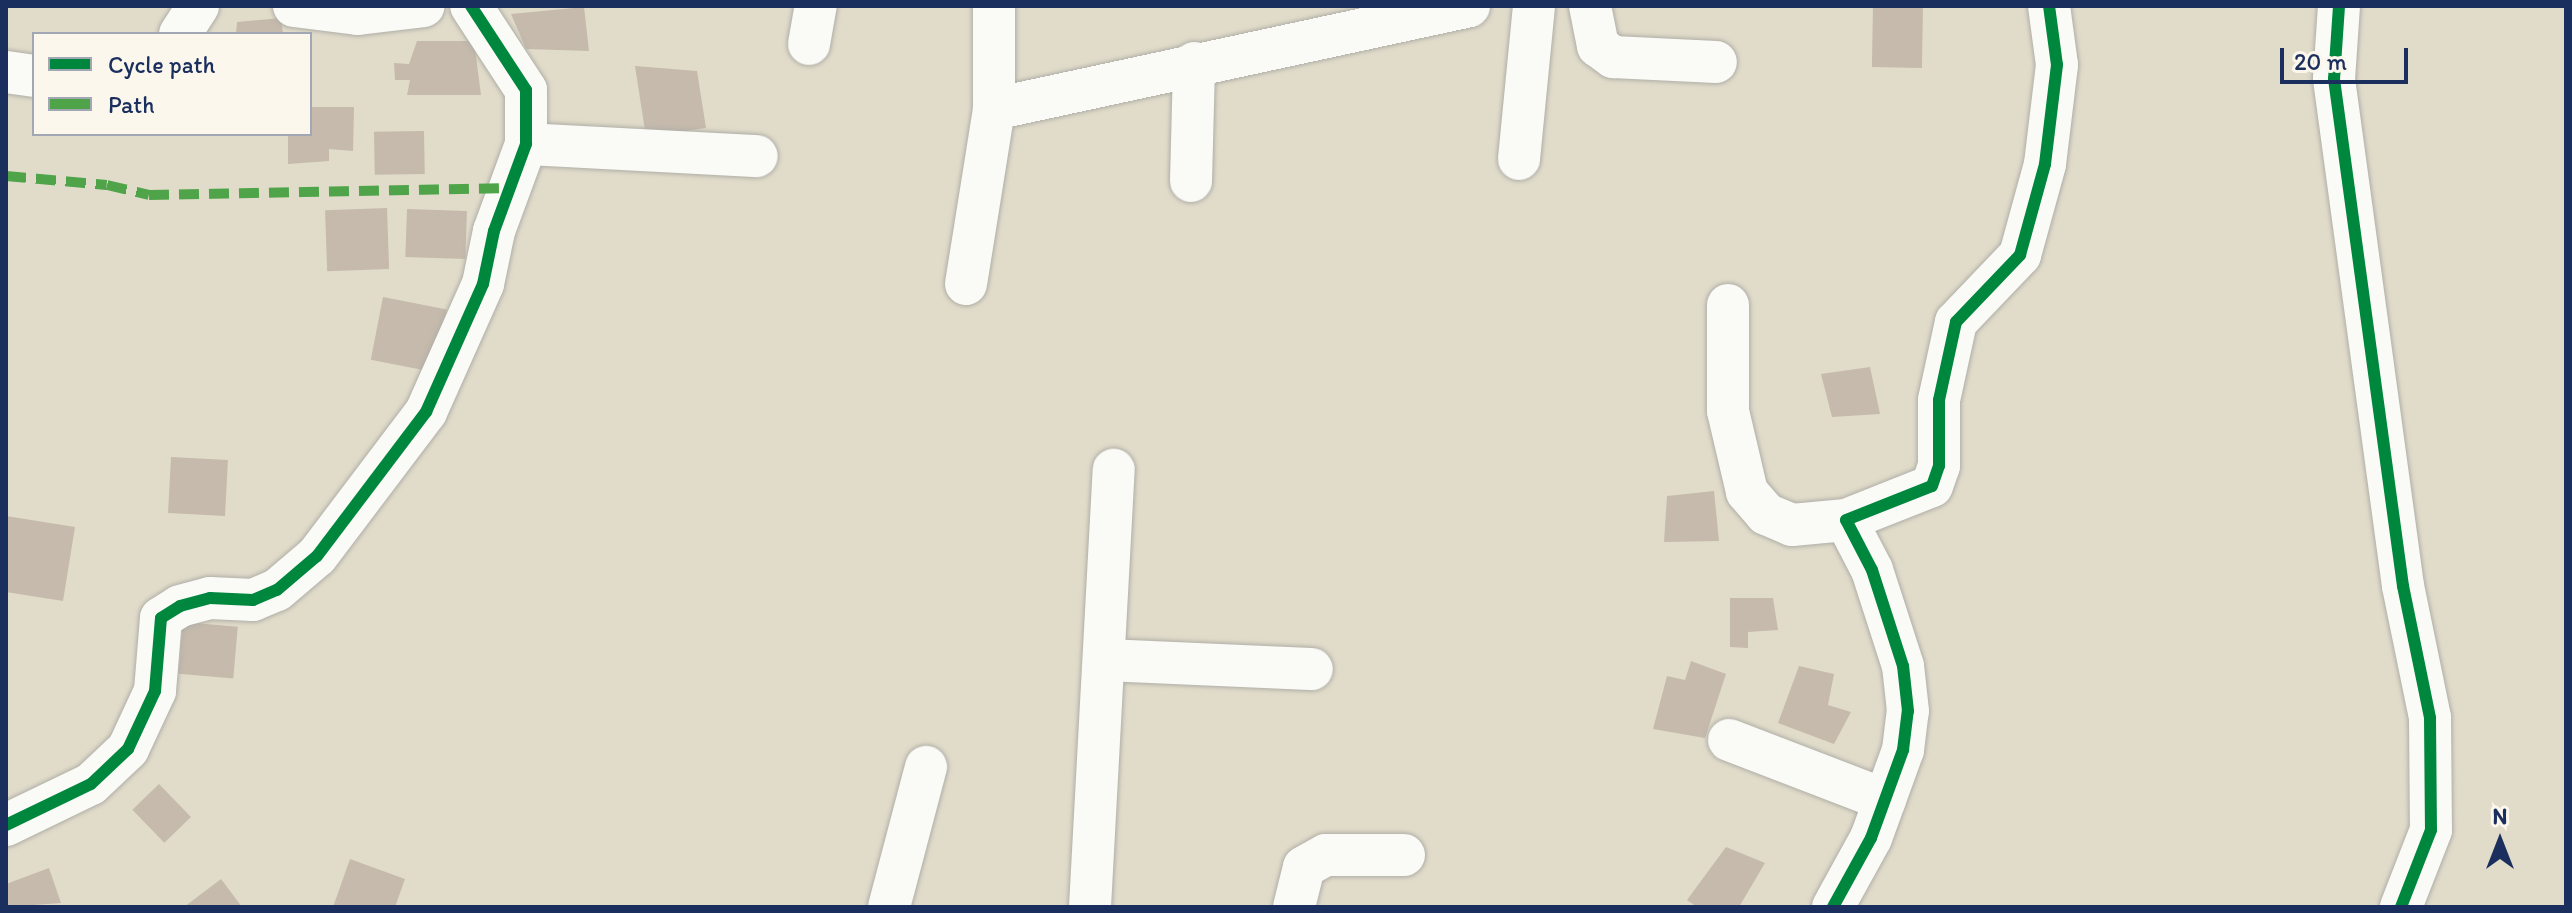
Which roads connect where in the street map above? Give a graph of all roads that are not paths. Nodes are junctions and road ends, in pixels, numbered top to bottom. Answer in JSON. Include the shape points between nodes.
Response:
{"nodes":[{"id":1,"x":198,"y":6,"type":"edge"},
{"id":2,"x":294,"y":6,"type":"edge"},
{"id":3,"x":424,"y":6,"type":"edge"},
{"id":4,"x":471,"y":6,"type":"edge"},
{"id":5,"x":994,"y":6,"type":"edge"},
{"id":6,"x":1469,"y":6,"type":"edge"},
{"id":7,"x":1534,"y":6,"type":"edge"},
{"id":8,"x":1590,"y":6,"type":"edge"},
{"id":9,"x":2049,"y":6,"type":"edge"},
{"id":10,"x":2339,"y":6,"type":"edge"},
{"id":11,"x":181,"y":32,"type":"edge"},
{"id":12,"x":1716,"y":62,"type":"dead end"},
{"id":13,"x":1194,"y":63,"type":"junction"},
{"id":14,"x":6,"y":72,"type":"edge"},
{"id":15,"x":32,"y":76,"type":"edge"},
{"id":16,"x":994,"y":109,"type":"junction"},
{"id":17,"x":526,"y":144,"type":"junction"},
{"id":18,"x":757,"y":156,"type":"dead end"},
{"id":19,"x":1519,"y":159,"type":"dead end"},
{"id":20,"x":1191,"y":181,"type":"dead end"},
{"id":21,"x":966,"y":284,"type":"dead end"},
{"id":22,"x":1728,"y":305,"type":"dead end"},
{"id":23,"x":1114,"y":470,"type":"dead end"},
{"id":24,"x":1846,"y":520,"type":"junction"},
{"id":25,"x":1104,"y":660,"type":"junction"},
{"id":26,"x":1312,"y":669,"type":"dead end"},
{"id":27,"x":1729,"y":740,"type":"dead end"},
{"id":28,"x":926,"y":767,"type":"dead end"},
{"id":29,"x":1885,"y":800,"type":"junction"},
{"id":30,"x":6,"y":825,"type":"edge"},
{"id":31,"x":1404,"y":855,"type":"dead end"},
{"id":32,"x":889,"y":907,"type":"edge"},
{"id":33,"x":1090,"y":907,"type":"edge"},
{"id":34,"x":1294,"y":907,"type":"edge"},
{"id":35,"x":1833,"y":907,"type":"edge"},
{"id":36,"x":2401,"y":907,"type":"edge"}],
"edges":[{"from":1,"to":11,"type":"street"},
{"from":2,"to":3,"type":"street","via":[[358,14]]},
{"from":4,"to":17,"type":"street","via":[[526,90]]},
{"from":5,"to":16,"type":"street"},
{"from":6,"to":13,"type":"street"},
{"from":7,"to":19,"type":"street"},
{"from":8,"to":12,"type":"street","via":[[1604,53]]},
{"from":9,"to":24,"type":"street","via":[[2057,65],[2045,164],[2020,255],[1956,322],[1939,400],[1939,466],[1932,486]]},
{"from":10,"to":36,"type":"street","via":[[2334,79],[2403,586],[2430,718],[2431,830]]},
{"from":13,"to":16,"type":"street"},
{"from":13,"to":20,"type":"street"},
{"from":14,"to":15,"type":"street"},
{"from":16,"to":21,"type":"street"},
{"from":17,"to":18,"type":"street"},
{"from":17,"to":30,"type":"street","via":[[494,231],[483,284],[448,365],[426,412],[371,490],[317,556],[277,590],[253,600],[210,598],[161,618],[155,691],[128,749],[91,784]]},
{"from":22,"to":24,"type":"street","via":[[1728,411],[1747,492],[1766,514],[1792,525]]},
{"from":23,"to":25,"type":"street"},
{"from":24,"to":29,"type":"street","via":[[1872,570],[1903,666],[1908,711],[1903,750]]},
{"from":25,"to":26,"type":"street"},
{"from":25,"to":33,"type":"street"},
{"from":27,"to":29,"type":"street"},
{"from":28,"to":32,"type":"street"},
{"from":29,"to":35,"type":"street"},
{"from":31,"to":34,"type":"street","via":[[1326,855],[1304,867]]}]}
